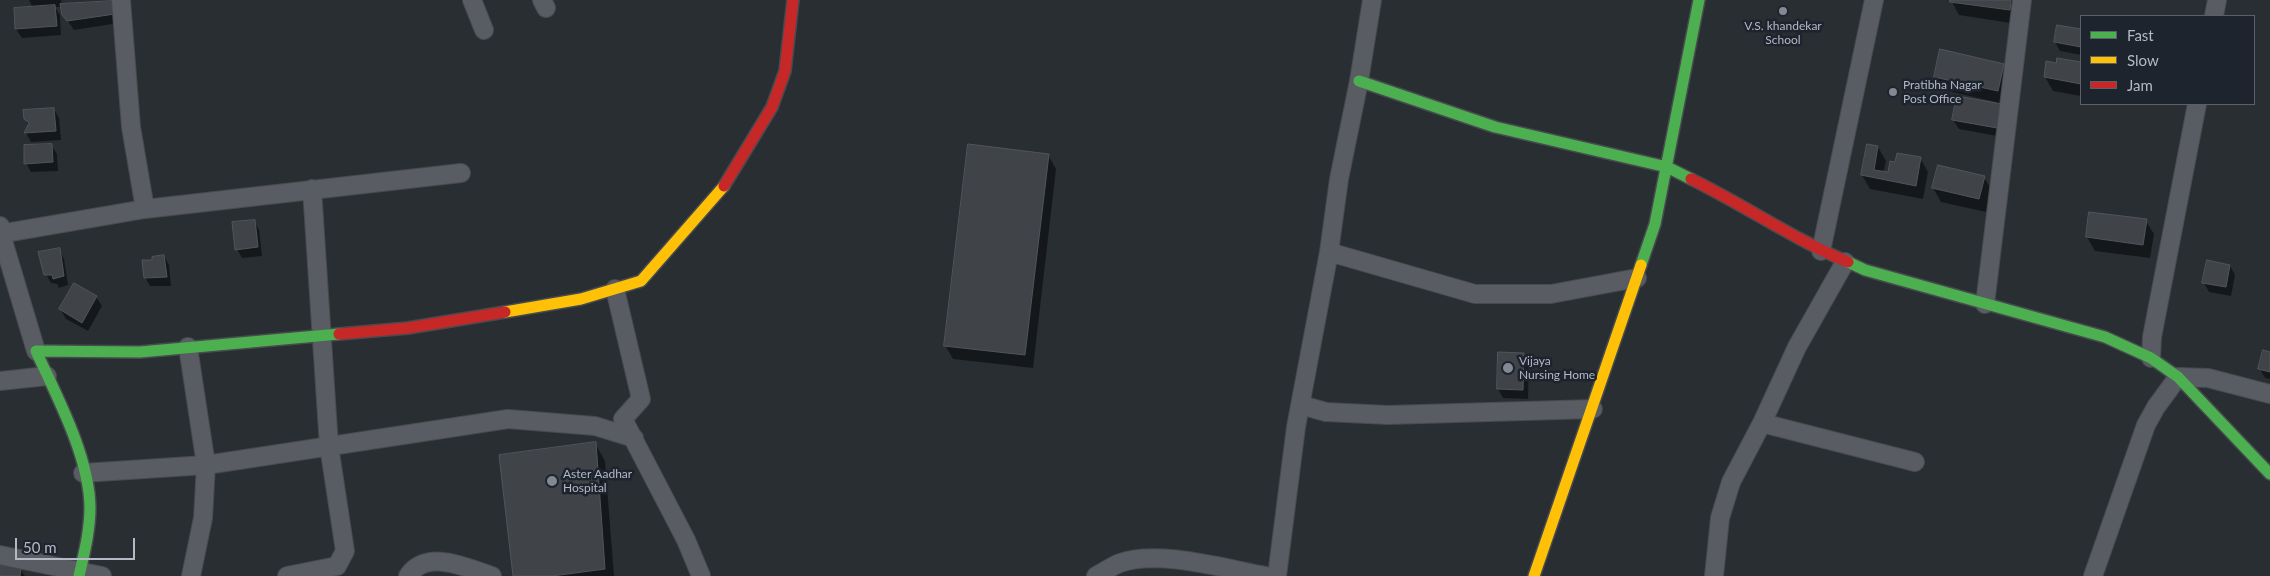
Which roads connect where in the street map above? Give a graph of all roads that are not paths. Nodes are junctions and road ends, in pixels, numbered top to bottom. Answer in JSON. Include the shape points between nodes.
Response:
{"nodes":[{"id":1,"x":121,"y":0,"type":"edge"},
{"id":2,"x":472,"y":0,"type":"edge"},
{"id":3,"x":793,"y":0,"type":"edge"},
{"id":4,"x":1372,"y":0,"type":"edge"},
{"id":5,"x":1699,"y":0,"type":"edge"},
{"id":6,"x":1874,"y":0,"type":"edge"},
{"id":7,"x":2022,"y":0,"type":"edge"},
{"id":8,"x":2217,"y":0,"type":"edge"},
{"id":9,"x":2214,"y":15,"type":"edge"},
{"id":10,"x":484,"y":30,"type":"dead end"},
{"id":11,"x":1359,"y":81,"type":"junction"},
{"id":12,"x":2197,"y":105,"type":"edge"},
{"id":13,"x":1667,"y":167,"type":"junction"},
{"id":14,"x":461,"y":173,"type":"dead end"},
{"id":15,"x":312,"y":189,"type":"junction"},
{"id":16,"x":145,"y":209,"type":"junction"},
{"id":17,"x":0,"y":226,"type":"edge"},
{"id":18,"x":0,"y":234,"type":"edge"},
{"id":19,"x":1821,"y":250,"type":"junction"},
{"id":20,"x":1329,"y":252,"type":"junction"},
{"id":21,"x":1845,"y":262,"type":"junction"},
{"id":22,"x":1637,"y":278,"type":"junction"},
{"id":23,"x":615,"y":289,"type":"junction"},
{"id":24,"x":1985,"y":304,"type":"junction"},
{"id":25,"x":323,"y":336,"type":"junction"},
{"id":26,"x":188,"y":347,"type":"junction"},
{"id":27,"x":36,"y":351,"type":"junction"},
{"id":28,"x":2151,"y":358,"type":"junction"},
{"id":29,"x":47,"y":376,"type":"junction"},
{"id":30,"x":2178,"y":377,"type":"junction"},
{"id":31,"x":0,"y":381,"type":"edge"},
{"id":32,"x":2270,"y":394,"type":"edge"},
{"id":33,"x":1301,"y":406,"type":"junction"},
{"id":34,"x":1593,"y":409,"type":"junction"},
{"id":35,"x":1762,"y":423,"type":"junction"},
{"id":36,"x":634,"y":438,"type":"junction"},
{"id":37,"x":329,"y":446,"type":"junction"},
{"id":38,"x":1916,"y":462,"type":"dead end"},
{"id":39,"x":206,"y":465,"type":"junction"},
{"id":40,"x":83,"y":472,"type":"junction"},
{"id":41,"x":2270,"y":474,"type":"edge"},
{"id":42,"x":0,"y":555,"type":"edge"},
{"id":43,"x":79,"y":574,"type":"edge"},
{"id":44,"x":102,"y":576,"type":"edge"},
{"id":45,"x":191,"y":576,"type":"edge"},
{"id":46,"x":286,"y":576,"type":"edge"},
{"id":47,"x":408,"y":576,"type":"edge"},
{"id":48,"x":492,"y":576,"type":"edge"},
{"id":49,"x":701,"y":576,"type":"edge"},
{"id":50,"x":1096,"y":576,"type":"edge"},
{"id":51,"x":1266,"y":576,"type":"edge"},
{"id":52,"x":1277,"y":576,"type":"edge"},
{"id":53,"x":1534,"y":576,"type":"edge"},
{"id":54,"x":1714,"y":576,"type":"edge"},
{"id":55,"x":2093,"y":576,"type":"edge"}],
"edges":[{"from":1,"to":16,"type":"street","via":[[131,127]]},
{"from":2,"to":10,"type":"street"},
{"from":3,"to":23,"type":"street","via":[[784,71],[772,107],[725,185],[641,281]]},
{"from":4,"to":11,"type":"street"},
{"from":5,"to":13,"type":"street"},
{"from":6,"to":19,"type":"street"},
{"from":7,"to":24,"type":"street"},
{"from":8,"to":9,"type":"street"},
{"from":11,"to":13,"type":"street","via":[[1494,127]]},
{"from":11,"to":20,"type":"street","via":[[1339,179]]},
{"from":12,"to":28,"type":"street","via":[[2152,337]]},
{"from":13,"to":19,"type":"street","via":[[1730,198]]},
{"from":13,"to":22,"type":"street","via":[[1655,224]]},
{"from":14,"to":15,"type":"street"},
{"from":15,"to":16,"type":"street"},
{"from":15,"to":25,"type":"street"},
{"from":16,"to":18,"type":"street"},
{"from":17,"to":18,"type":"street"},
{"from":18,"to":27,"type":"street"},
{"from":19,"to":21,"type":"street"},
{"from":20,"to":22,"type":"street","via":[[1475,294],[1550,294]]},
{"from":20,"to":33,"type":"street"},
{"from":21,"to":24,"type":"street"},
{"from":21,"to":35,"type":"street","via":[[1797,347]]},
{"from":22,"to":34,"type":"street"},
{"from":23,"to":25,"type":"street","via":[[581,299],[408,328]]},
{"from":23,"to":36,"type":"street","via":[[641,399],[624,419]]},
{"from":24,"to":28,"type":"street","via":[[2105,337]]},
{"from":25,"to":26,"type":"street"},
{"from":25,"to":37,"type":"street"},
{"from":26,"to":27,"type":"street","via":[[140,352]]},
{"from":26,"to":39,"type":"street"},
{"from":27,"to":29,"type":"street"},
{"from":28,"to":30,"type":"street"},
{"from":29,"to":31,"type":"street"},
{"from":29,"to":40,"type":"street"},
{"from":30,"to":32,"type":"street","via":[[2208,378]]},
{"from":30,"to":41,"type":"street"},
{"from":30,"to":55,"type":"street","via":[[2146,425]]},
{"from":33,"to":34,"type":"street","via":[[1326,412],[1388,415]]},
{"from":33,"to":52,"type":"street"},
{"from":34,"to":53,"type":"street"},
{"from":35,"to":38,"type":"street"},
{"from":35,"to":54,"type":"street","via":[[1731,482],[1720,518]]},
{"from":36,"to":37,"type":"street","via":[[595,426],[508,419]]},
{"from":36,"to":49,"type":"street"},
{"from":37,"to":39,"type":"street"},
{"from":37,"to":46,"type":"street","via":[[344,551],[342,560],[337,566]]},
{"from":39,"to":40,"type":"street"},
{"from":39,"to":45,"type":"street","via":[[203,518]]},
{"from":40,"to":43,"type":"street","via":[[89,496],[89,522]]},
{"from":42,"to":43,"type":"street"},
{"from":43,"to":44,"type":"street"},
{"from":47,"to":48,"type":"street","via":[[414,568],[425,563],[448,562]]},
{"from":50,"to":51,"type":"street","via":[[1120,563],[1166,559]]}]}
